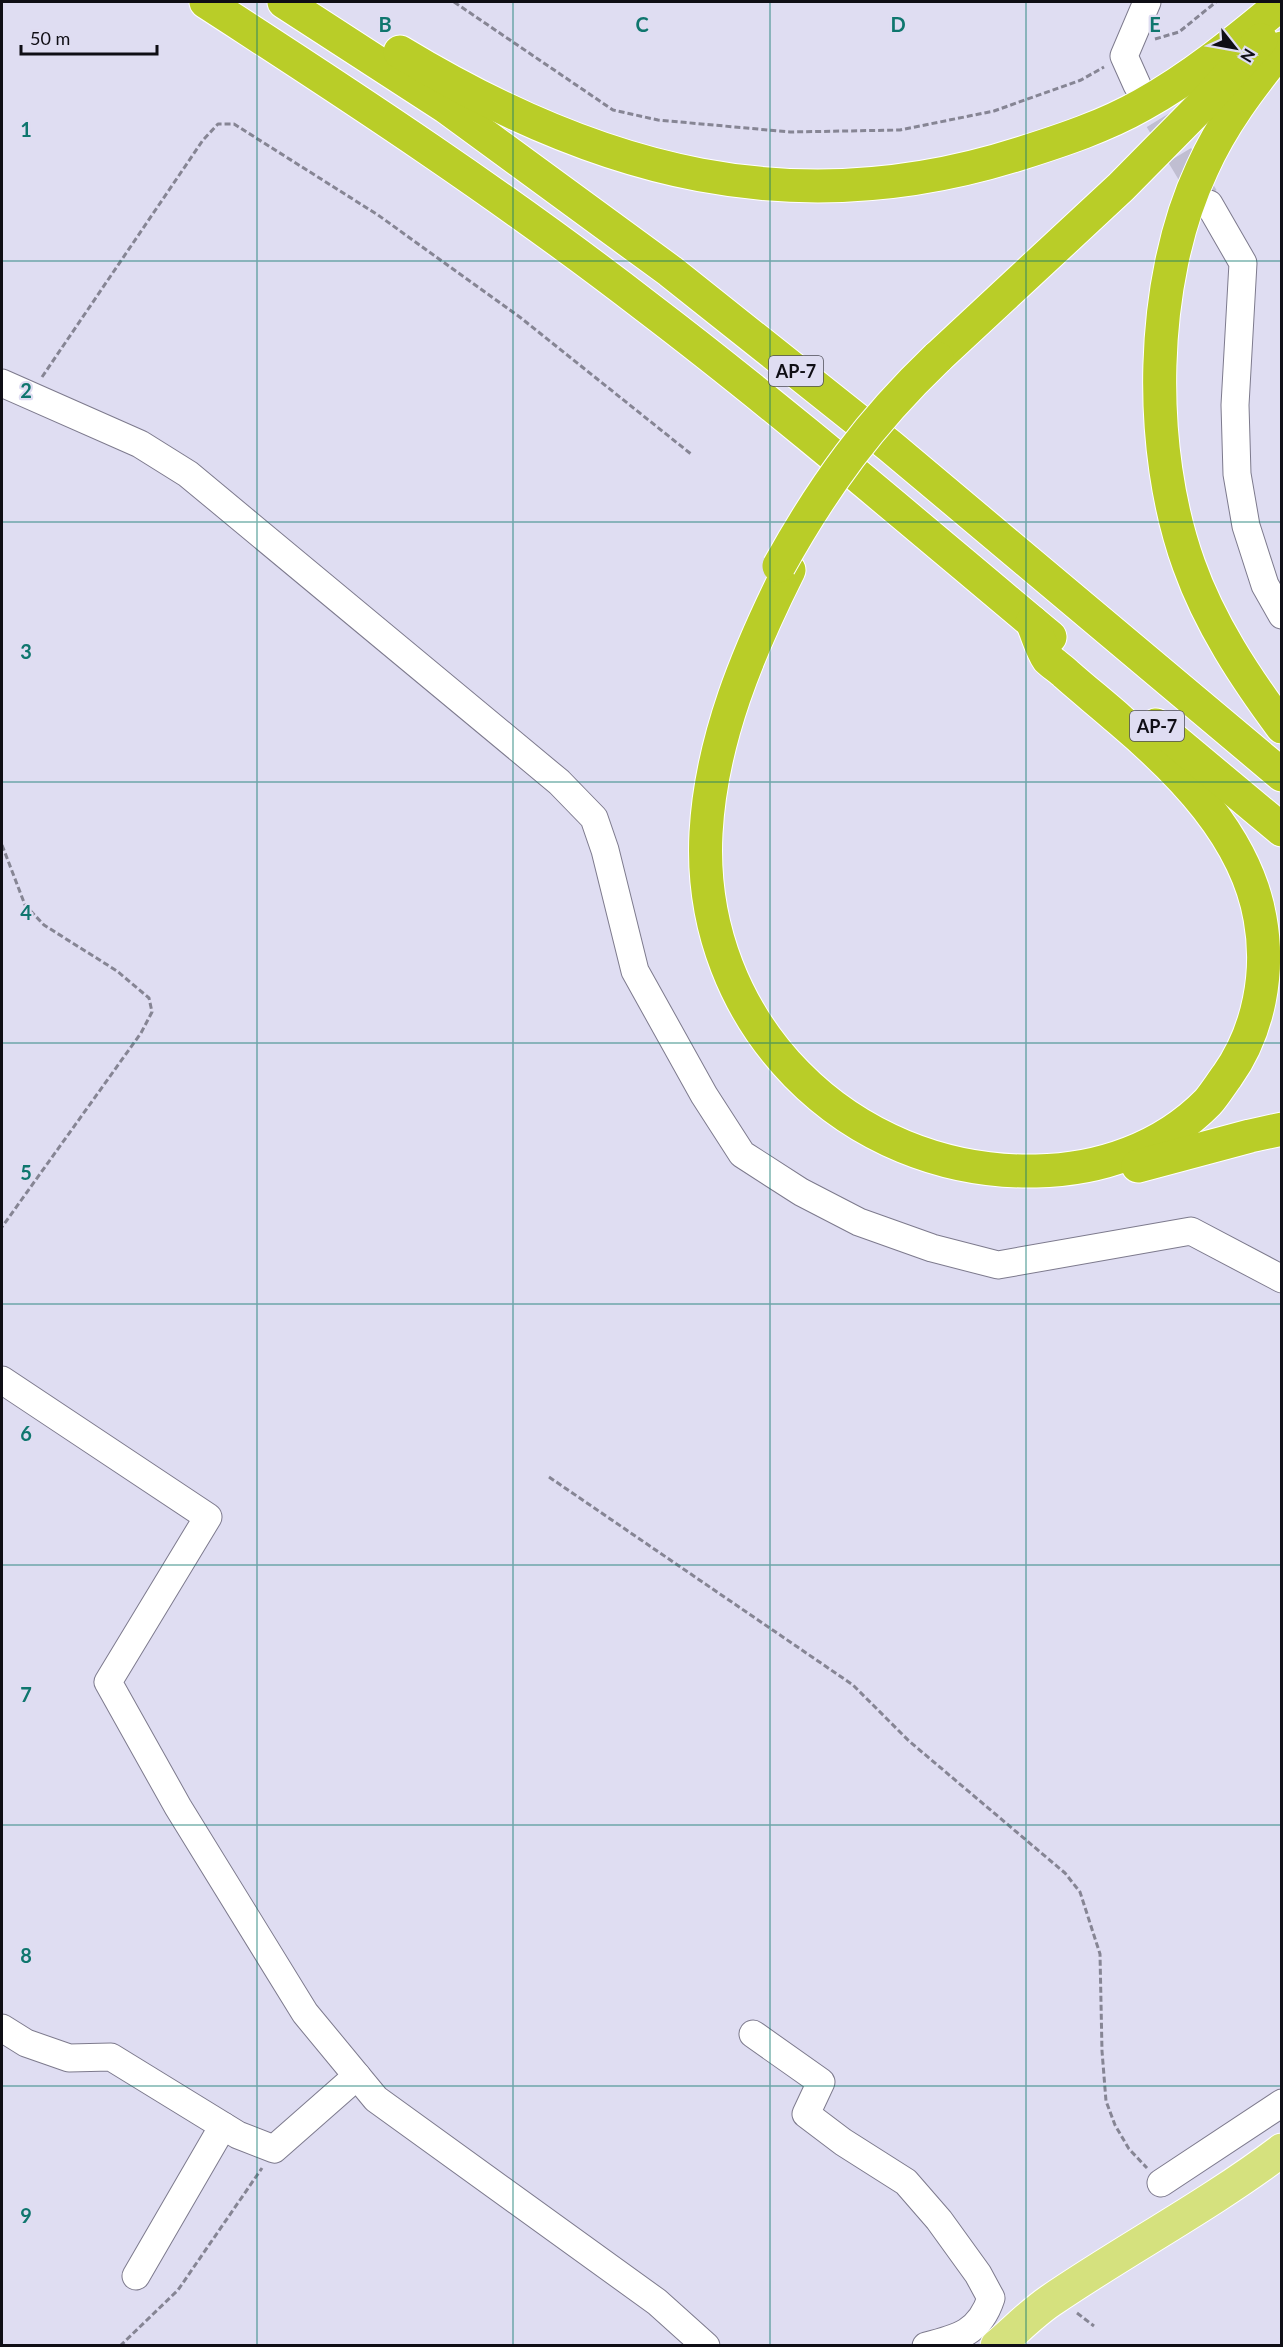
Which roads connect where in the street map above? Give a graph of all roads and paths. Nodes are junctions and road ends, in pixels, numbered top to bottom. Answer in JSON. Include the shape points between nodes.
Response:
{"nodes":[{"id":1,"x":206,"y":2,"type":"edge"},
{"id":2,"x":284,"y":2,"type":"edge"},
{"id":3,"x":318,"y":2,"type":"edge"},
{"id":4,"x":454,"y":2,"type":"edge"},
{"id":5,"x":1147,"y":2,"type":"edge"},
{"id":6,"x":1216,"y":2,"type":"edge"},
{"id":7,"x":1281,"y":3,"type":"edge"},
{"id":8,"x":1281,"y":15,"type":"edge"},
{"id":9,"x":1281,"y":30,"type":"edge"},
{"id":10,"x":1281,"y":48,"type":"edge"},
{"id":11,"x":1124,"y":56,"type":"junction"},
{"id":12,"x":1137,"y":85,"type":"tunnel mouth"},
{"id":13,"x":1209,"y":204,"type":"tunnel mouth"},
{"id":14,"x":941,"y":362,"type":"junction"},
{"id":15,"x":2,"y":383,"type":"edge"},
{"id":16,"x":26,"y":394,"type":"junction"},
{"id":17,"x":691,"y":454,"type":"dead end"},
{"id":18,"x":784,"y":568,"type":"junction"},
{"id":19,"x":1281,"y":615,"type":"edge"},
{"id":20,"x":1032,"y":622,"type":"junction"},
{"id":21,"x":1281,"y":727,"type":"edge"},
{"id":22,"x":1281,"y":775,"type":"edge"},
{"id":23,"x":1281,"y":830,"type":"edge"},
{"id":24,"x":2,"y":845,"type":"edge"},
{"id":25,"x":1281,"y":1130,"type":"edge"},
{"id":26,"x":2,"y":1227,"type":"edge"},
{"id":27,"x":1281,"y":1279,"type":"edge"},
{"id":28,"x":2,"y":1380,"type":"edge"},
{"id":29,"x":549,"y":1477,"type":"dead end"},
{"id":30,"x":2,"y":2028,"type":"edge"},
{"id":31,"x":753,"y":2034,"type":"dead end"},
{"id":32,"x":357,"y":2076,"type":"junction"},
{"id":33,"x":1281,"y":2103,"type":"edge"},
{"id":34,"x":223,"y":2126,"type":"junction"},
{"id":35,"x":274,"y":2149,"type":"junction"},
{"id":36,"x":1281,"y":2150,"type":"edge"},
{"id":37,"x":1161,"y":2183,"type":"joint"},
{"id":38,"x":136,"y":2276,"type":"dead end"},
{"id":39,"x":1075,"y":2302,"type":"junction"},
{"id":40,"x":1094,"y":2326,"type":"dead end"},
{"id":41,"x":120,"y":2346,"type":"edge"},
{"id":42,"x":706,"y":2346,"type":"edge"},
{"id":43,"x":926,"y":2346,"type":"edge"},
{"id":44,"x":997,"y":2346,"type":"edge"},
{"id":45,"x":1011,"y":2346,"type":"edge"}],
"edges":[{"from":1,"to":20,"type":"highway","number":"AP-7","via":[[423,144],[647,306]]},
{"from":2,"to":22,"type":"highway","number":"AP-7","via":[[446,107],[670,272],[890,446]]},
{"from":3,"to":7,"type":"highway","via":[[438,74],[522,118],[584,144],[643,163],[708,177],[829,186],[896,183],[969,169],[1063,140],[1142,106],[1233,45]]},
{"from":4,"to":11,"type":"path","via":[[613,110],[658,120],[790,132],[900,130],[994,111],[1081,80]]},
{"from":5,"to":11,"type":"street"},
{"from":6,"to":11,"type":"path","via":[[1179,32],[1154,39]]},
{"from":8,"to":14,"type":"highway","via":[[1205,102]]},
{"from":9,"to":14,"type":"highway","via":[[1213,109],[1129,195]]},
{"from":10,"to":21,"type":"highway","via":[[1231,115],[1192,193],[1173,256],[1162,325],[1158,401],[1167,482],[1189,565],[1220,633]]},
{"from":11,"to":12,"type":"street"},
{"from":13,"to":19,"type":"street","via":[[1243,263],[1237,474],[1246,526],[1265,585]]},
{"from":14,"to":18,"type":"highway","bridge":true,"via":[[906,388],[849,454],[823,490]]},
{"from":15,"to":16,"type":"street"},
{"from":16,"to":17,"type":"path","via":[[35,387],[203,140],[218,124],[234,124],[397,229],[521,318]]},
{"from":16,"to":27,"type":"street","via":[[140,444],[188,474],[559,782],[594,818],[635,971],[687,1066],[742,1154],[801,1192],[859,1221],[932,1248],[999,1265],[1191,1231]]},
{"from":18,"to":20,"type":"highway","number":"AP-7","via":[[729,712],[711,792],[706,861],[711,911],[723,960],[742,1001],[768,1040],[824,1099],[871,1133],[916,1153],[965,1166],[1022,1172],[1114,1160],[1163,1139],[1209,1101],[1238,1061],[1257,1016],[1265,962],[1260,915],[1246,872],[1221,826],[1149,745],[1048,658]]},
{"from":18,"to":25,"type":"highway","via":[[749,628],[719,709],[701,782],[694,861],[700,913],[713,963],[745,1027],[774,1065],[816,1108],[866,1142],[938,1171],[992,1181],[1081,1179]]},
{"from":20,"to":23,"type":"highway","number":"AP-7"},
{"from":24,"to":26,"type":"path","via":[[25,905],[44,925],[117,971],[149,998],[152,1012]]},
{"from":28,"to":32,"type":"street","via":[[208,1517],[108,1682],[178,1807],[305,2013]]},
{"from":29,"to":37,"type":"path","via":[[853,1685],[909,1741],[1065,1874],[1080,1892],[1100,1954],[1106,2101],[1129,2150]]},
{"from":30,"to":34,"type":"street","via":[[26,2043],[69,2058],[111,2057]]},
{"from":31,"to":43,"type":"street","via":[[821,2082],[806,2114],[906,2182],[978,2274],[991,2298],[986,2315],[967,2333]]},
{"from":32,"to":35,"type":"street"},
{"from":32,"to":42,"type":"street","via":[[376,2099],[657,2302]]},
{"from":33,"to":37,"type":"street"},
{"from":34,"to":35,"type":"street"},
{"from":34,"to":38,"type":"street"},
{"from":35,"to":41,"type":"path","via":[[177,2290]]},
{"from":36,"to":39,"type":"main road","via":[[1220,2195],[1138,2244]]},
{"from":39,"to":40,"type":"path"},
{"from":39,"to":44,"type":"main road","via":[[1048,2302]]},
{"from":39,"to":45,"type":"main road"}]}
